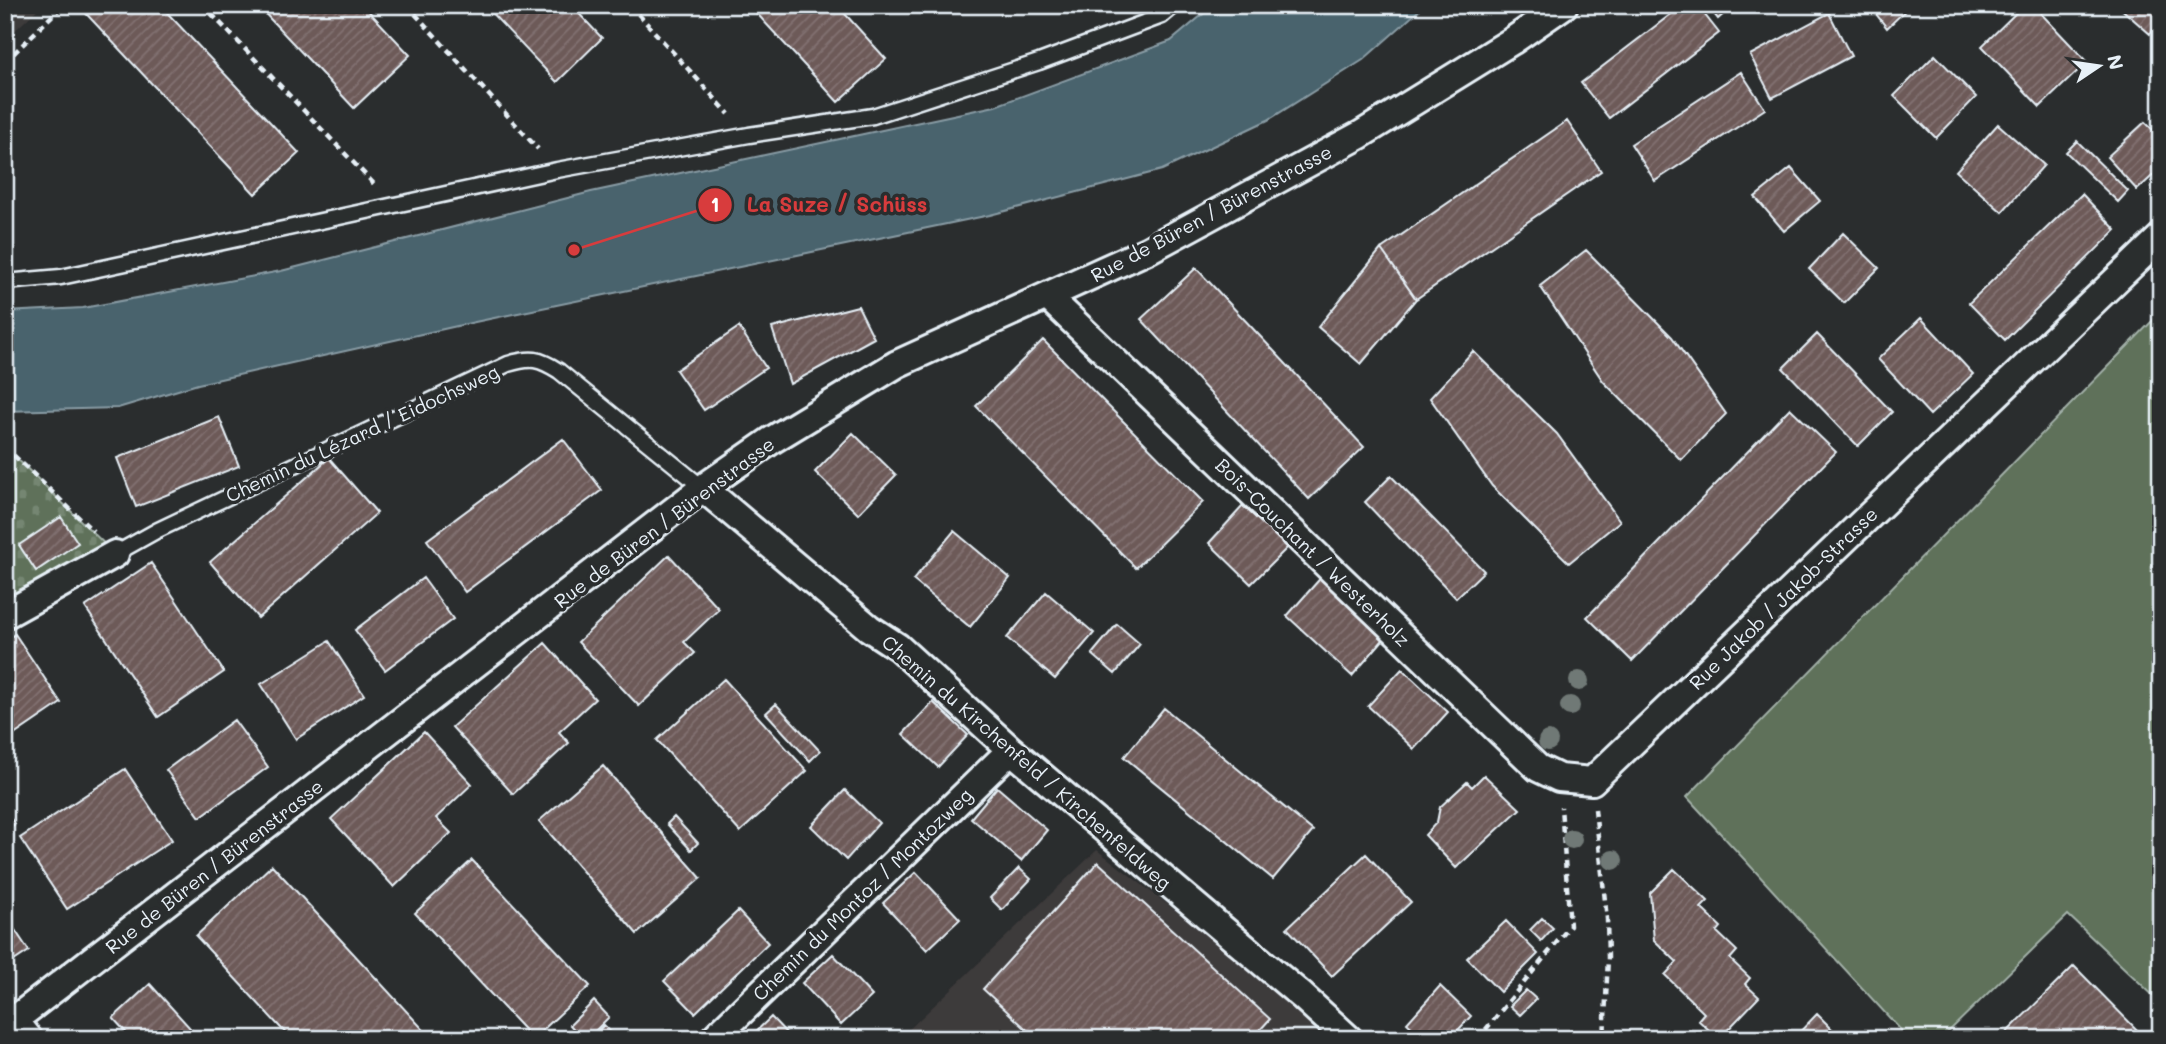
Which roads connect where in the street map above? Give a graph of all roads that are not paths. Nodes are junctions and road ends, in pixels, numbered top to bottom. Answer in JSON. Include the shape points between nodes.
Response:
{"nodes":[{"id":1,"x":1175,"y":5,"type":"edge"},
{"id":2,"x":1564,"y":5,"type":"edge"},
{"id":3,"x":2161,"y":237,"type":"edge"},
{"id":4,"x":5,"y":282,"type":"edge"},
{"id":5,"x":1047,"y":296,"type":"junction"},
{"id":6,"x":703,"y":488,"type":"junction"},
{"id":7,"x":115,"y":554,"type":"joint"},
{"id":8,"x":5,"y":615,"type":"edge"},
{"id":9,"x":1010,"y":750,"type":"junction"},
{"id":10,"x":1592,"y":781,"type":"joint"},
{"id":11,"x":12,"y":1022,"type":"edge"},
{"id":12,"x":1342,"y":1037,"type":"edge"},
{"id":13,"x":37,"y":1039,"type":"edge"},
{"id":14,"x":713,"y":1039,"type":"edge"}],
"edges":[{"from":1,"to":4,"type":"lane","via":[[1162,16],[1039,62],[873,116],[557,170],[61,277]]},
{"from":2,"to":5,"type":"street","name":"Rue de Büren / Bürenstrasse","via":[[1360,135],[1148,250]]},
{"from":3,"to":10,"type":"street","name":"Rue Jakob / Jakob-Strasse"},
{"from":5,"to":6,"type":"street","name":"Rue de Büren / Bürenstrasse","via":[[897,364]]},
{"from":5,"to":10,"type":"street","name":"Bois-Couchant / Westerholz","via":[[1538,768],[1559,778]]},
{"from":6,"to":7,"type":"lane","name":"Chemin du Lézard / Eidochsweg","via":[[559,371],[532,359],[508,364]]},
{"from":6,"to":9,"type":"street","name":"Chemin du Kirchenfeld / Kirchenfeldweg","via":[[898,648]]},
{"from":6,"to":11,"type":"street","name":"Rue de Büren / Bürenstrasse"},
{"from":7,"to":8,"type":"street","name":"Chemin du Lézard / Eidochsweg"},
{"from":9,"to":12,"type":"street","name":"Chemin du Kirchenfeld / Kirchenfeldweg","via":[[1302,996]]},
{"from":9,"to":14,"type":"street","name":"Chemin du Montoz / Montozweg"},
{"from":11,"to":13,"type":"lane"}]}
